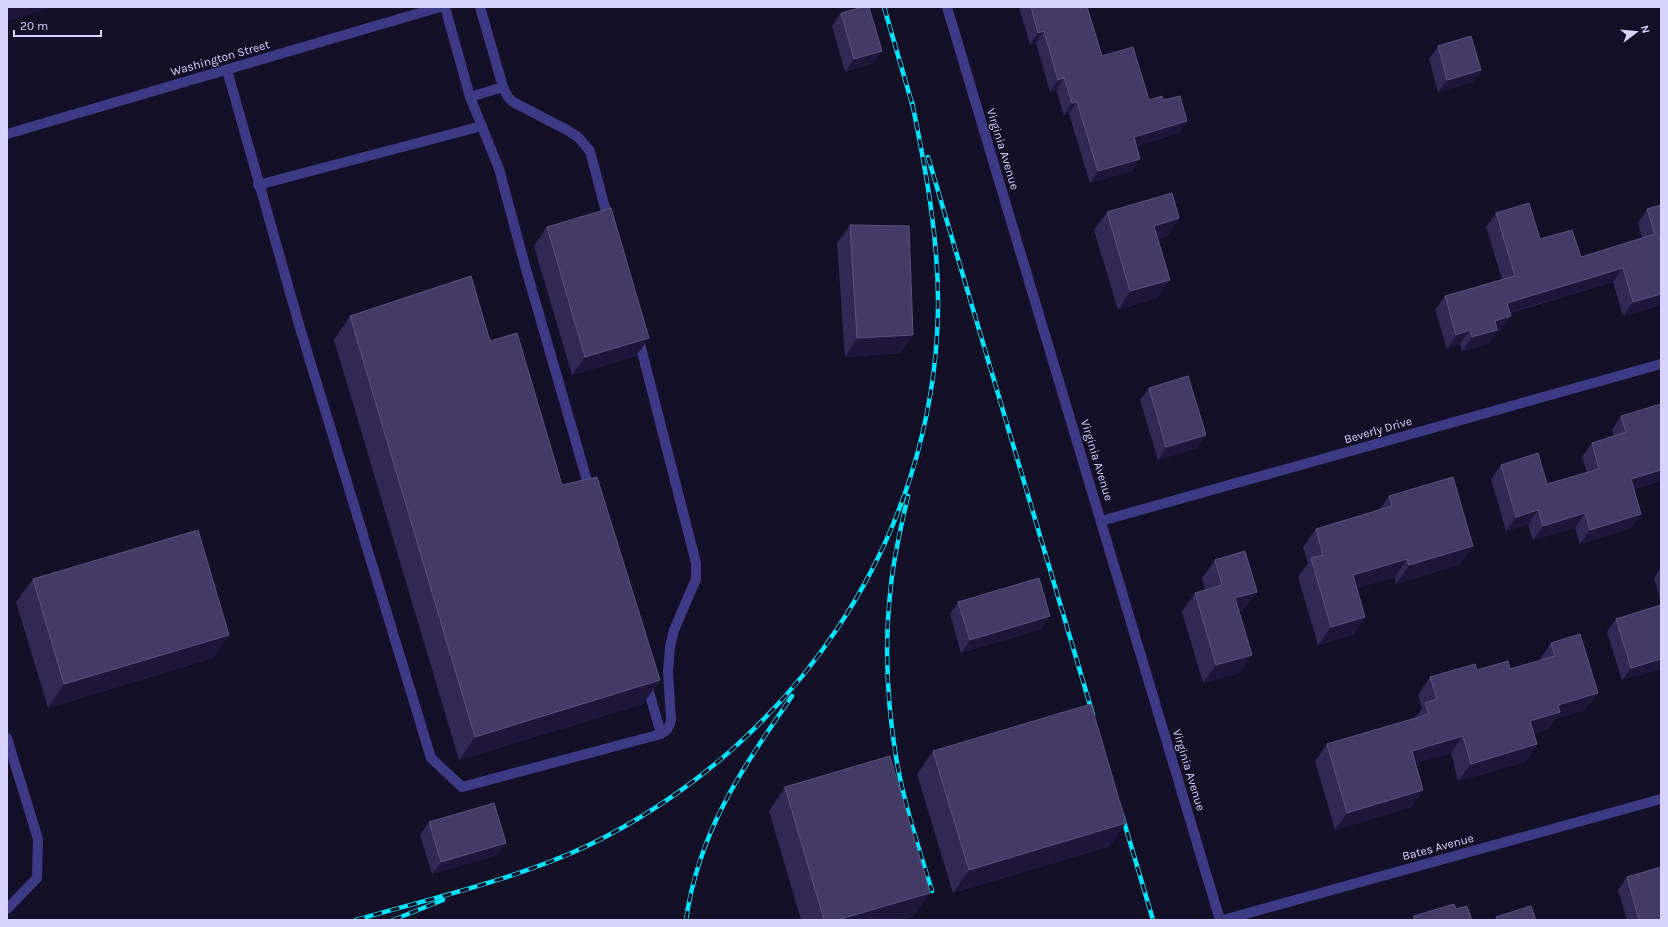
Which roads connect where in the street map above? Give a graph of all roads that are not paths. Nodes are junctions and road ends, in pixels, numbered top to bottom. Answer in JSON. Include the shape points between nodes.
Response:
{"nodes":[{"id":1,"x":440,"y":7,"type":"edge"},
{"id":2,"x":445,"y":7,"type":"edge"},
{"id":3,"x":480,"y":7,"type":"edge"},
{"id":4,"x":947,"y":7,"type":"edge"},
{"id":5,"x":227,"y":70,"type":"junction"},
{"id":6,"x":503,"y":87,"type":"junction"},
{"id":7,"x":470,"y":97,"type":"junction"},
{"id":8,"x":482,"y":126,"type":"junction"},
{"id":9,"x":7,"y":134,"type":"edge"},
{"id":10,"x":258,"y":185,"type":"junction"},
{"id":11,"x":612,"y":235,"type":"edge"},
{"id":12,"x":635,"y":326,"type":"edge"},
{"id":13,"x":1661,"y":364,"type":"edge"},
{"id":14,"x":592,"y":498,"type":"edge"},
{"id":15,"x":1102,"y":522,"type":"junction"},
{"id":16,"x":644,"y":674,"type":"edge"},
{"id":17,"x":661,"y":734,"type":"junction"},
{"id":18,"x":7,"y":738,"type":"edge"},
{"id":19,"x":1661,"y":799,"type":"edge"},
{"id":20,"x":7,"y":909,"type":"edge"},
{"id":21,"x":1222,"y":920,"type":"edge"}],
"edges":[{"from":1,"to":5,"type":"street","name":"Washington Street"},
{"from":2,"to":7,"type":"street"},
{"from":3,"to":6,"type":"street"},
{"from":4,"to":15,"type":"street","name":"Virginia Avenue"},
{"from":5,"to":9,"type":"street","name":"Washington Street"},
{"from":5,"to":10,"type":"street"},
{"from":6,"to":7,"type":"street"},
{"from":6,"to":11,"type":"street","via":[[513,102],[573,133],[590,151]]},
{"from":7,"to":8,"type":"street"},
{"from":8,"to":10,"type":"street"},
{"from":8,"to":14,"type":"street","via":[[499,170]]},
{"from":10,"to":17,"type":"street","via":[[431,758],[462,786]]},
{"from":12,"to":17,"type":"street","via":[[696,563],[696,579],[674,630],[670,647],[668,672],[671,720],[668,729]]},
{"from":13,"to":15,"type":"street","name":"Beverly Drive"},
{"from":15,"to":21,"type":"street","name":"Virginia Avenue"},
{"from":16,"to":17,"type":"street"},
{"from":18,"to":20,"type":"street","via":[[38,839],[37,878]]},
{"from":19,"to":21,"type":"street","name":"Bates Avenue"}]}
